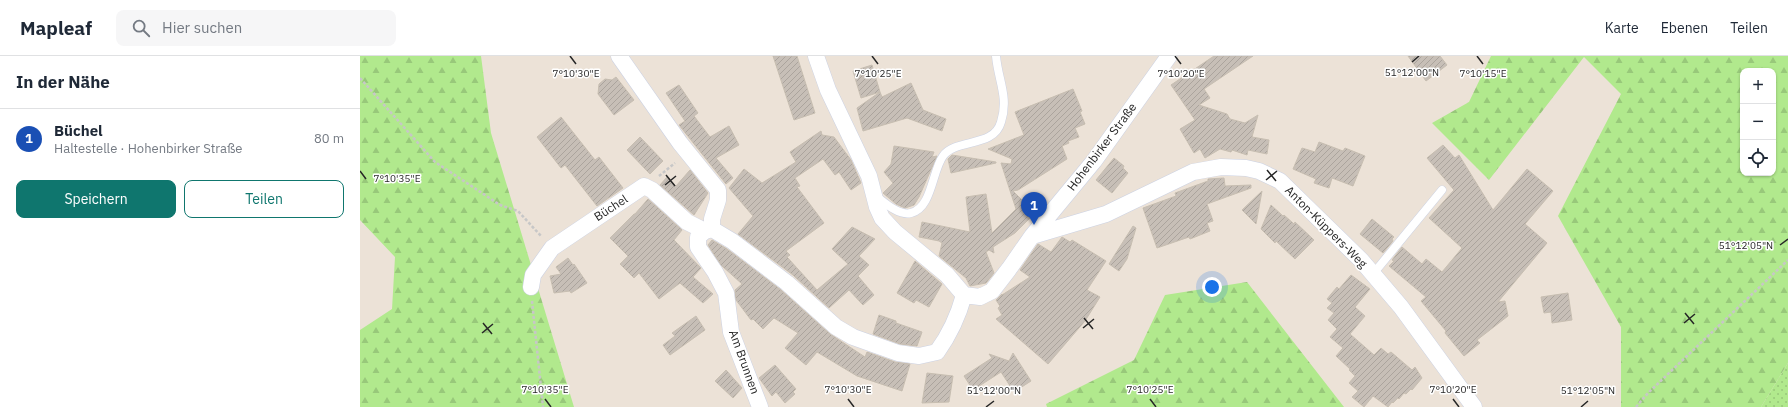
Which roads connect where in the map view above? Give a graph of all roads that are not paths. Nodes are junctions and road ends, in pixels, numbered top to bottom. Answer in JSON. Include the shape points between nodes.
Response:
{"nodes":[{"id":1,"x":619,"y":56,"type":"edge"},
{"id":2,"x":816,"y":56,"type":"edge"},
{"id":3,"x":996,"y":56,"type":"edge"},
{"id":4,"x":1169,"y":56,"type":"edge"},
{"id":5,"x":1442,"y":190,"type":"dead end"},
{"id":6,"x":874,"y":195,"type":"junction"},
{"id":7,"x":708,"y":230,"type":"junction"},
{"id":8,"x":1032,"y":236,"type":"junction"},
{"id":9,"x":1373,"y":274,"type":"junction"},
{"id":10,"x":531,"y":287,"type":"road end"},
{"id":11,"x":964,"y":296,"type":"junction"},
{"id":12,"x":760,"y":407,"type":"edge"},
{"id":13,"x":1474,"y":407,"type":"edge"}],
"edges":[{"from":1,"to":7,"type":"street","via":[[697,165],[718,190],[718,200]]},
{"from":2,"to":6,"type":"street","via":[[828,90],[861,156]]},
{"from":3,"to":6,"type":"lane","via":[[1004,91],[1001,123],[995,132],[984,139],[952,149],[943,156],[922,206],[913,213],[902,213]]},
{"from":4,"to":8,"type":"street","name":"Hohenbirker Straße","via":[[1094,161]]},
{"from":5,"to":9,"type":"lane"},
{"from":6,"to":11,"type":"street","via":[[885,221],[947,274]]},
{"from":7,"to":10,"type":"street","name":"Büchel","via":[[687,222],[652,190],[644,186],[552,248],[533,275]]},
{"from":7,"to":11,"type":"street","via":[[732,241],[787,283],[836,327],[853,337],[898,353],[919,356],[938,352],[950,335]]},
{"from":7,"to":12,"type":"street","name":"Am Brunnen","via":[[698,237],[698,247],[726,293],[731,332]]},
{"from":8,"to":9,"type":"street","name":"Anton-Küppers-Weg","via":[[1106,214],[1193,172],[1221,167],[1246,168],[1260,171],[1280,181]]},
{"from":8,"to":11,"type":"street","via":[[992,291],[980,297]]},
{"from":9,"to":13,"type":"street","name":"Anton-Küppers-Weg","via":[[1401,307]]}]}
